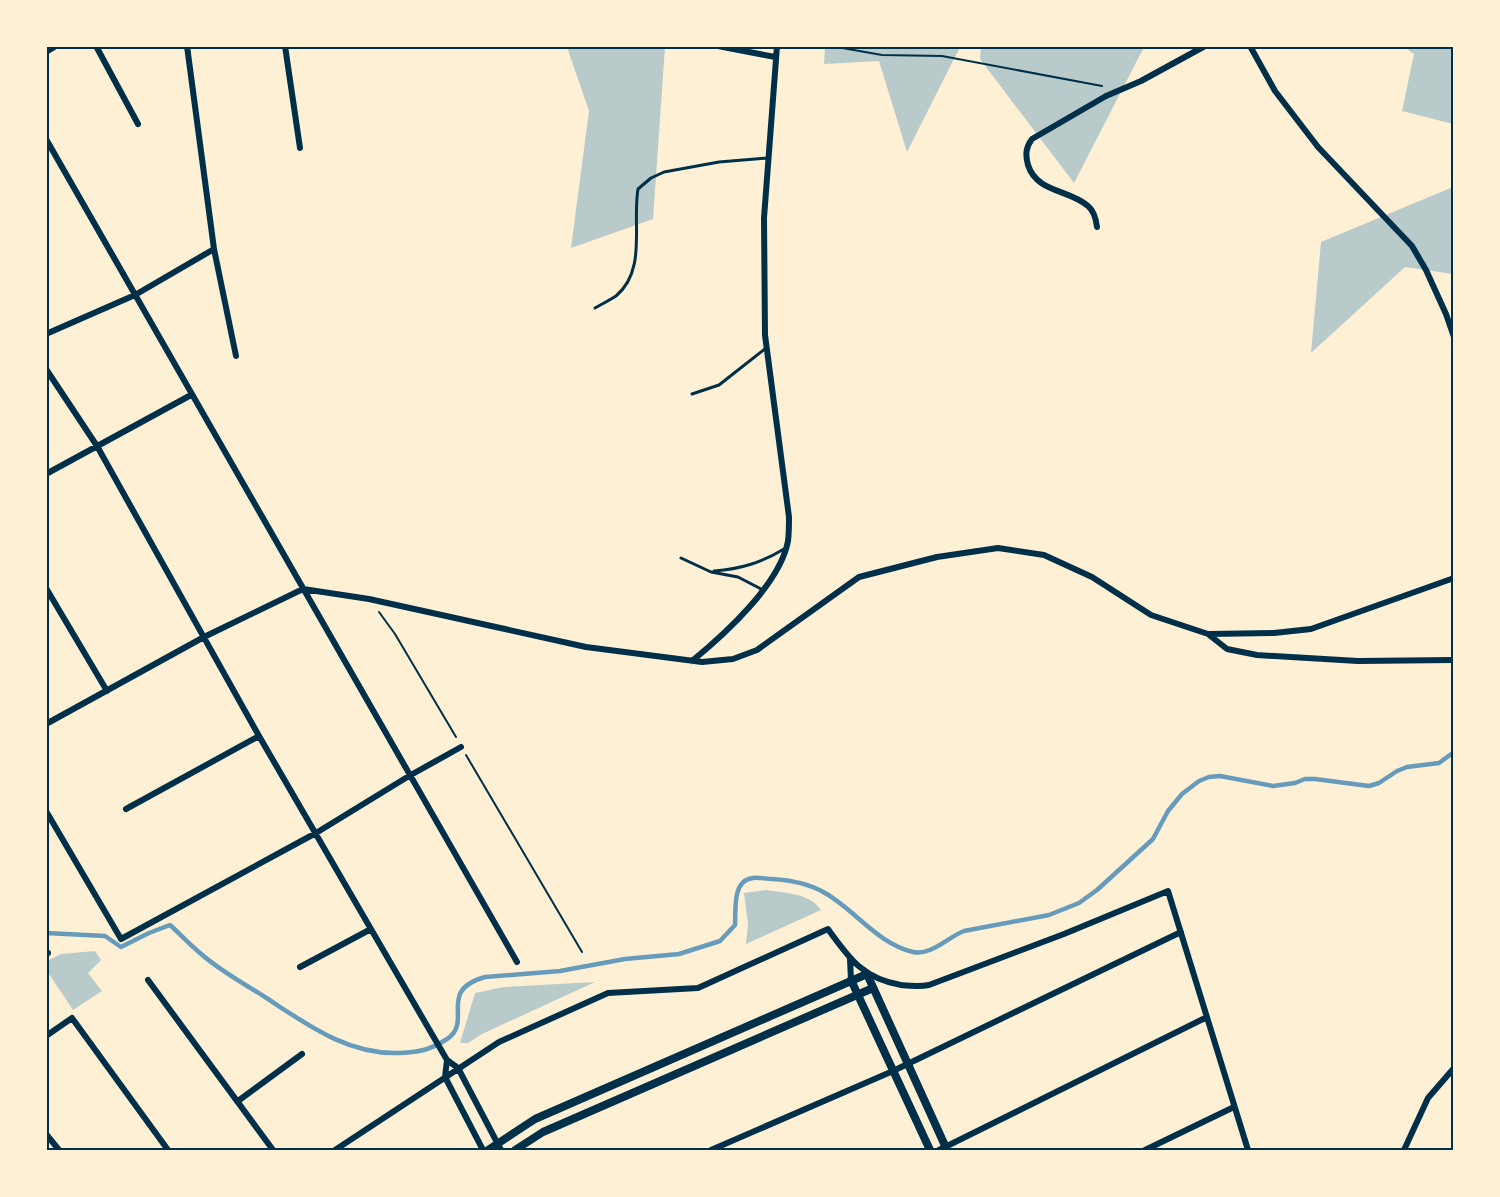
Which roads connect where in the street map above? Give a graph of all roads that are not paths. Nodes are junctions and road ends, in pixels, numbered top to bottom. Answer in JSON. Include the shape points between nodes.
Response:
{"nodes":[{"id":1,"x":56,"y":46,"type":"edge"},
{"id":2,"x":96,"y":46,"type":"edge"},
{"id":3,"x":187,"y":46,"type":"edge"},
{"id":4,"x":285,"y":46,"type":"edge"},
{"id":5,"x":718,"y":46,"type":"edge"},
{"id":6,"x":777,"y":46,"type":"edge"},
{"id":7,"x":1204,"y":46,"type":"edge"},
{"id":8,"x":1250,"y":46,"type":"edge"},
{"id":9,"x":46,"y":52,"type":"edge"},
{"id":10,"x":775,"y":57,"type":"junction"},
{"id":11,"x":138,"y":124,"type":"dead end"},
{"id":12,"x":46,"y":139,"type":"edge"},
{"id":13,"x":300,"y":148,"type":"dead end"},
{"id":14,"x":768,"y":158,"type":"junction"},
{"id":15,"x":1097,"y":226,"type":"dead end"},
{"id":16,"x":214,"y":249,"type":"junction"},
{"id":17,"x":135,"y":295,"type":"junction"},
{"id":18,"x":595,"y":308,"type":"dead end"},
{"id":19,"x":48,"y":331,"type":"edge"},
{"id":20,"x":1454,"y":337,"type":"edge"},
{"id":21,"x":767,"y":348,"type":"junction"},
{"id":22,"x":236,"y":356,"type":"dead end"},
{"id":23,"x":46,"y":369,"type":"edge"},
{"id":24,"x":692,"y":394,"type":"dead end"},
{"id":25,"x":191,"y":395,"type":"junction"},
{"id":26,"x":97,"y":446,"type":"junction"},
{"id":27,"x":46,"y":474,"type":"edge"},
{"id":28,"x":785,"y":548,"type":"junction"},
{"id":29,"x":681,"y":558,"type":"dead end"},
{"id":30,"x":711,"y":572,"type":"junction"},
{"id":31,"x":1454,"y":578,"type":"edge"},
{"id":32,"x":46,"y":588,"type":"edge"},
{"id":33,"x":303,"y":589,"type":"junction"},
{"id":34,"x":763,"y":590,"type":"junction"},
{"id":35,"x":1208,"y":634,"type":"junction"},
{"id":36,"x":204,"y":637,"type":"junction"},
{"id":37,"x":1454,"y":660,"type":"edge"},
{"id":38,"x":692,"y":661,"type":"junction"},
{"id":39,"x":107,"y":691,"type":"junction"},
{"id":40,"x":46,"y":724,"type":"edge"},
{"id":41,"x":259,"y":736,"type":"junction"},
{"id":42,"x":461,"y":747,"type":"road end"},
{"id":43,"x":409,"y":776,"type":"junction"},
{"id":44,"x":126,"y":809,"type":"dead end"},
{"id":45,"x":46,"y":811,"type":"edge"},
{"id":46,"x":316,"y":833,"type":"junction"},
{"id":47,"x":371,"y":929,"type":"junction"},
{"id":48,"x":1181,"y":932,"type":"junction"},
{"id":49,"x":850,"y":959,"type":"junction"},
{"id":50,"x":517,"y":962,"type":"dead end"},
{"id":51,"x":300,"y":967,"type":"dead end"},
{"id":52,"x":867,"y":974,"type":"junction"},
{"id":53,"x":148,"y":980,"type":"dead end"},
{"id":54,"x":851,"y":980,"type":"junction"},
{"id":55,"x":887,"y":982,"type":"junction"},
{"id":56,"x":873,"y":988,"type":"junction"},
{"id":57,"x":857,"y":993,"type":"junction"},
{"id":58,"x":1207,"y":1017,"type":"junction"},
{"id":59,"x":46,"y":1036,"type":"edge"},
{"id":60,"x":302,"y":1054,"type":"dead end"},
{"id":61,"x":682,"y":1054,"type":"junction"},
{"id":62,"x":446,"y":1058,"type":"junction"},
{"id":63,"x":908,"y":1064,"type":"junction"},
{"id":64,"x":458,"y":1068,"type":"junction"},
{"id":65,"x":688,"y":1068,"type":"junction"},
{"id":66,"x":1454,"y":1068,"type":"edge"},
{"id":67,"x":893,"y":1071,"type":"junction"},
{"id":68,"x":445,"y":1077,"type":"junction"},
{"id":69,"x":238,"y":1101,"type":"junction"},
{"id":70,"x":1234,"y":1107,"type":"junction"},
{"id":71,"x":46,"y":1134,"type":"edge"},
{"id":72,"x":499,"y":1147,"type":"edge"},
{"id":73,"x":59,"y":1150,"type":"edge"},
{"id":74,"x":168,"y":1150,"type":"edge"},
{"id":75,"x":273,"y":1150,"type":"edge"},
{"id":76,"x":335,"y":1150,"type":"edge"},
{"id":77,"x":485,"y":1150,"type":"edge"},
{"id":78,"x":515,"y":1150,"type":"edge"},
{"id":79,"x":711,"y":1150,"type":"edge"},
{"id":80,"x":930,"y":1150,"type":"edge"},
{"id":81,"x":944,"y":1150,"type":"edge"},
{"id":82,"x":1145,"y":1150,"type":"edge"},
{"id":83,"x":1248,"y":1150,"type":"edge"},
{"id":84,"x":1404,"y":1150,"type":"edge"}],
"edges":[{"from":1,"to":9,"type":"street"},
{"from":2,"to":11,"type":"street"},
{"from":3,"to":16,"type":"street"},
{"from":4,"to":13,"type":"street"},
{"from":5,"to":10,"type":"street"},
{"from":6,"to":10,"type":"street"},
{"from":7,"to":15,"type":"street","via":[[1170,67],[1106,96],[1032,139],[1027,146],[1029,169],[1036,179],[1089,206]]},
{"from":8,"to":20,"type":"street","via":[[1275,91],[1305,130],[1412,246]]},
{"from":10,"to":14,"type":"street"},
{"from":12,"to":17,"type":"street"},
{"from":14,"to":18,"type":"lane","via":[[664,172],[638,189],[637,253],[631,275],[617,295]]},
{"from":14,"to":21,"type":"street","via":[[764,218]]},
{"from":16,"to":17,"type":"street"},
{"from":16,"to":22,"type":"street"},
{"from":17,"to":19,"type":"street"},
{"from":17,"to":25,"type":"street"},
{"from":21,"to":24,"type":"lane","via":[[719,385]]},
{"from":21,"to":28,"type":"street","via":[[789,517]]},
{"from":23,"to":26,"type":"street"},
{"from":25,"to":26,"type":"street"},
{"from":25,"to":33,"type":"street"},
{"from":26,"to":27,"type":"street"},
{"from":26,"to":36,"type":"street"},
{"from":28,"to":30,"type":"lane","via":[[756,564]]},
{"from":28,"to":34,"type":"street"},
{"from":29,"to":30,"type":"lane"},
{"from":30,"to":34,"type":"lane","via":[[738,578]]},
{"from":31,"to":35,"type":"street","via":[[1311,628]]},
{"from":32,"to":39,"type":"street"},
{"from":33,"to":36,"type":"street"},
{"from":33,"to":38,"type":"street","via":[[369,599],[586,647]]},
{"from":33,"to":43,"type":"street"},
{"from":34,"to":38,"type":"street"},
{"from":35,"to":37,"type":"street","via":[[1227,649],[1257,655],[1358,661]]},
{"from":35,"to":38,"type":"street","via":[[1151,615],[1092,577],[1044,555],[998,548],[937,556],[859,577],[757,650],[733,659]]},
{"from":36,"to":39,"type":"street"},
{"from":36,"to":41,"type":"street"},
{"from":39,"to":40,"type":"street"},
{"from":41,"to":44,"type":"street"},
{"from":41,"to":46,"type":"street"},
{"from":42,"to":43,"type":"street"},
{"from":43,"to":46,"type":"street"},
{"from":43,"to":50,"type":"street"},
{"from":45,"to":46,"type":"street","via":[[121,939]]},
{"from":46,"to":47,"type":"street"},
{"from":47,"to":51,"type":"street"},
{"from":47,"to":62,"type":"street"},
{"from":48,"to":55,"type":"street","via":[[1168,891],[929,985]]},
{"from":48,"to":58,"type":"street"},
{"from":48,"to":63,"type":"street"},
{"from":49,"to":52,"type":"street"},
{"from":49,"to":54,"type":"street"},
{"from":49,"to":64,"type":"street","via":[[828,929],[698,988],[608,993],[500,1042]]},
{"from":52,"to":54,"type":"street"},
{"from":52,"to":55,"type":"street"},
{"from":52,"to":56,"type":"street"},
{"from":53,"to":69,"type":"street"},
{"from":54,"to":57,"type":"street"},
{"from":54,"to":61,"type":"street"},
{"from":55,"to":56,"type":"street"},
{"from":56,"to":57,"type":"street"},
{"from":56,"to":63,"type":"street"},
{"from":57,"to":65,"type":"street"},
{"from":57,"to":67,"type":"street"},
{"from":58,"to":70,"type":"street"},
{"from":58,"to":81,"type":"street"},
{"from":59,"to":74,"type":"street","via":[[72,1018]]},
{"from":60,"to":69,"type":"street"},
{"from":61,"to":65,"type":"street"},
{"from":61,"to":72,"type":"street","via":[[535,1119]]},
{"from":62,"to":64,"type":"street"},
{"from":62,"to":68,"type":"street"},
{"from":63,"to":67,"type":"street"},
{"from":63,"to":81,"type":"street"},
{"from":64,"to":68,"type":"street"},
{"from":64,"to":72,"type":"street"},
{"from":65,"to":78,"type":"street","via":[[543,1132]]},
{"from":66,"to":84,"type":"street","via":[[1428,1098]]},
{"from":67,"to":79,"type":"street"},
{"from":67,"to":80,"type":"street"},
{"from":68,"to":76,"type":"street"},
{"from":68,"to":77,"type":"street"},
{"from":69,"to":75,"type":"street"},
{"from":70,"to":82,"type":"street"},
{"from":70,"to":83,"type":"street"},
{"from":71,"to":73,"type":"street"},
{"from":72,"to":77,"type":"street"}]}
